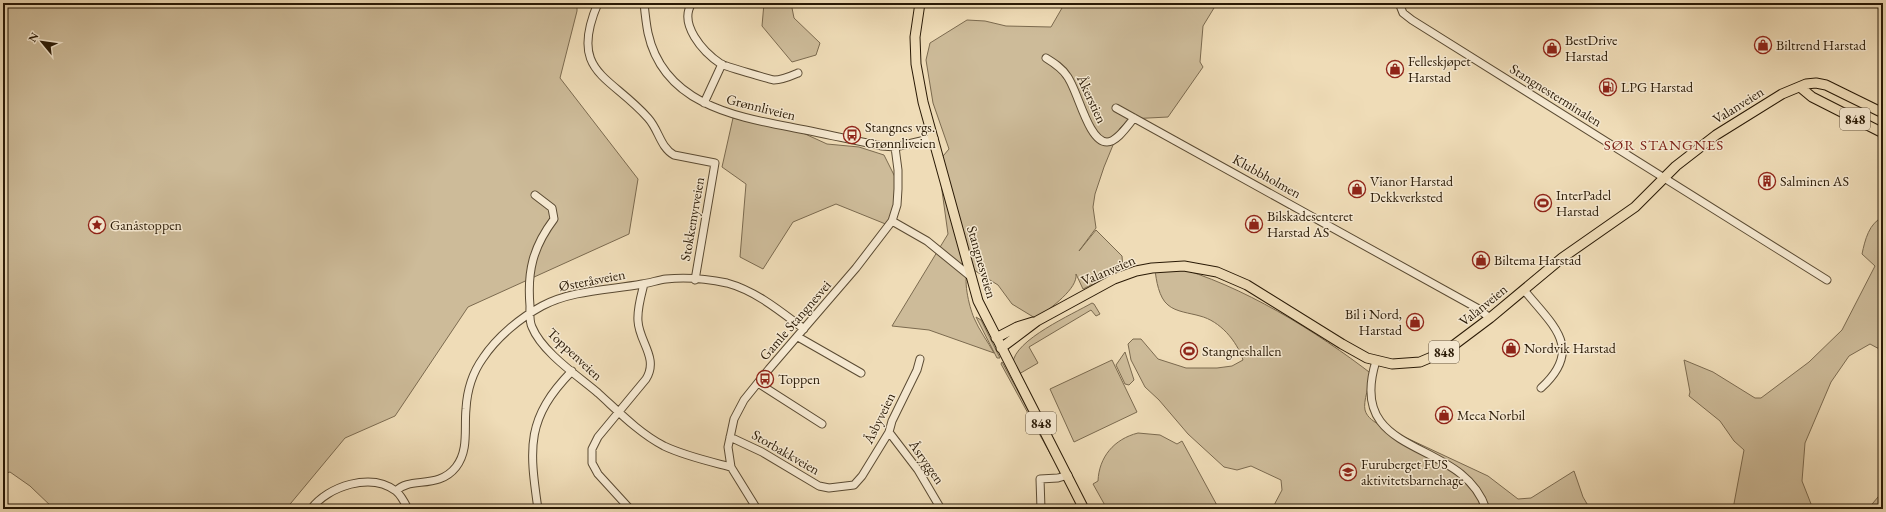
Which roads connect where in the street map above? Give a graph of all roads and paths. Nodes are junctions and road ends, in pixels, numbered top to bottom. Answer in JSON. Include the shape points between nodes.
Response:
{"nodes":[{"id":1,"x":598,"y":3,"type":"edge"},
{"id":2,"x":644,"y":3,"type":"edge"},
{"id":3,"x":692,"y":3,"type":"edge"},
{"id":4,"x":920,"y":3,"type":"edge"},
{"id":5,"x":1399,"y":3,"type":"edge"},
{"id":6,"x":1046,"y":58,"type":"dead end"},
{"id":7,"x":722,"y":64,"type":"junction"},
{"id":8,"x":798,"y":73,"type":"dead end"},
{"id":9,"x":1800,"y":87,"type":"junction"},
{"id":10,"x":704,"y":103,"type":"junction"},
{"id":11,"x":1116,"y":108,"type":"dead end"},
{"id":12,"x":1883,"y":113,"type":"edge"},
{"id":13,"x":1134,"y":118,"type":"junction"},
{"id":14,"x":1883,"y":133,"type":"edge"},
{"id":15,"x":934,"y":138,"type":"junction"},
{"id":16,"x":895,"y":147,"type":"junction"},
{"id":17,"x":1664,"y":178,"type":"junction"},
{"id":18,"x":536,"y":194,"type":"dead end"},
{"id":19,"x":892,"y":221,"type":"junction"},
{"id":20,"x":970,"y":276,"type":"junction"},
{"id":21,"x":695,"y":280,"type":"junction"},
{"id":22,"x":1827,"y":280,"type":"dead end"},
{"id":23,"x":644,"y":284,"type":"junction"},
{"id":24,"x":1524,"y":290,"type":"junction"},
{"id":25,"x":530,"y":314,"type":"junction"},
{"id":26,"x":1490,"y":318,"type":"junction"},
{"id":27,"x":1036,"y":321,"type":"junction"},
{"id":28,"x":804,"y":329,"type":"junction"},
{"id":29,"x":798,"y":337,"type":"junction"},
{"id":30,"x":996,"y":338,"type":"junction"},
{"id":31,"x":1001,"y":348,"type":"junction"},
{"id":32,"x":920,"y":359,"type":"dead end"},
{"id":33,"x":1376,"y":361,"type":"junction"},
{"id":34,"x":572,"y":371,"type":"junction"},
{"id":35,"x":861,"y":373,"type":"dead end"},
{"id":36,"x":758,"y":383,"type":"junction"},
{"id":37,"x":1541,"y":388,"type":"dead end"},
{"id":38,"x":619,"y":411,"type":"junction"},
{"id":39,"x":822,"y":424,"type":"dead end"},
{"id":40,"x":888,"y":432,"type":"junction"},
{"id":41,"x":730,"y":437,"type":"junction"},
{"id":42,"x":731,"y":467,"type":"junction"},
{"id":43,"x":1068,"y":475,"type":"junction"},
{"id":44,"x":854,"y":485,"type":"joint"},
{"id":45,"x":396,"y":491,"type":"junction"},
{"id":46,"x":311,"y":509,"type":"edge"},
{"id":47,"x":408,"y":509,"type":"edge"},
{"id":48,"x":538,"y":509,"type":"edge"},
{"id":49,"x":630,"y":509,"type":"edge"},
{"id":50,"x":757,"y":509,"type":"edge"},
{"id":51,"x":941,"y":509,"type":"edge"},
{"id":52,"x":1041,"y":509,"type":"edge"},
{"id":53,"x":1084,"y":509,"type":"edge"},
{"id":54,"x":1486,"y":509,"type":"edge"}],
"edges":[{"from":1,"to":21,"type":"street","name":"Stokkemyrveien","via":[[588,35],[589,56],[594,68],[649,119],[668,152],[716,164]]},
{"from":2,"to":10,"type":"street","name":"Grønnliveien","via":[[648,33],[660,63],[679,86]]},
{"from":3,"to":7,"type":"street","via":[[688,20],[692,34]]},
{"from":4,"to":15,"type":"main road","name":"Stangnesveien","via":[[915,37],[916,64],[923,102]]},
{"from":5,"to":17,"type":"street","name":"Stangnesterminalen","via":[[1403,13],[1412,20]]},
{"from":6,"to":13,"type":"street","name":"Åkerstien","via":[[1068,76],[1095,136],[1108,142],[1114,140]]},
{"from":7,"to":8,"type":"street","via":[[774,80]]},
{"from":7,"to":10,"type":"street"},
{"from":9,"to":12,"type":"main road","number":"848","via":[[1816,83],[1826,85]]},
{"from":9,"to":14,"type":"main road","number":"848","via":[[1812,97]]},
{"from":9,"to":17,"type":"main road","name":"Valanveien","number":"848","via":[[1782,94],[1716,135]]},
{"from":10,"to":16,"type":"street","name":"Grønnliveien","via":[[746,119]]},
{"from":11,"to":13,"type":"street","name":"Åkerstien"},
{"from":13,"to":26,"type":"street","name":"Klubbholmen","via":[[1470,304]]},
{"from":15,"to":16,"type":"street","name":"Grønnliveien"},
{"from":15,"to":20,"type":"main road","name":"Stangnesveien"},
{"from":16,"to":19,"type":"street","name":"Gamle Stangnesvei","via":[[898,189]]},
{"from":17,"to":22,"type":"street","name":"Stangnesterminalen"},
{"from":17,"to":24,"type":"main road","name":"Valanveien","number":"848","via":[[1635,206],[1562,258]]},
{"from":18,"to":25,"type":"street","name":"Toppenveien","via":[[552,208],[554,219],[542,235],[532,262],[528,283]]},
{"from":19,"to":20,"type":"street","via":[[927,241]]},
{"from":19,"to":28,"type":"street","name":"Gamle Stangnesvei","via":[[864,259]]},
{"from":20,"to":30,"type":"main road","name":"Stangnesveien","via":[[978,301]]},
{"from":21,"to":23,"type":"street","name":"Stokkemyrveien","via":[[666,279]]},
{"from":21,"to":28,"type":"street","name":"Stokkemyrveien","via":[[727,284],[755,294]]},
{"from":23,"to":25,"type":"street","name":"Østeråsveien","via":[[565,298]]},
{"from":23,"to":38,"type":"street","via":[[638,322],[650,355],[651,369],[646,379]]},
{"from":24,"to":26,"type":"main road","name":"Valanveien","number":"848"},
{"from":24,"to":37,"type":"street","via":[[1562,341],[1562,357],[1559,364],[1549,381]]},
{"from":25,"to":34,"type":"street","name":"Toppenveien","via":[[532,328],[541,342]]},
{"from":25,"to":45,"type":"street","name":"Østeråsveien","via":[[499,339],[479,364],[468,395],[464,453],[456,467],[433,482],[404,485]]},
{"from":26,"to":33,"type":"main road","name":"Valanveien","number":"848","via":[[1434,357],[1406,364]]},
{"from":27,"to":30,"type":"main road","name":"Valanveien","number":"848"},
{"from":27,"to":31,"type":"main road","name":"Valanveien","number":"848"},
{"from":27,"to":33,"type":"main road","name":"Valanveien","number":"848","via":[[1114,279],[1136,271],[1184,266],[1217,272],[1247,285],[1357,353]]},
{"from":28,"to":29,"type":"street","name":"Gamle Stangnesvei"},
{"from":29,"to":35,"type":"street"},
{"from":29,"to":36,"type":"street","name":"Gamle Stangnesvei"},
{"from":30,"to":31,"type":"main road","name":"Stangnesveien","number":"848"},
{"from":31,"to":43,"type":"main road","name":"Stangnesveien","number":"848"},
{"from":32,"to":40,"type":"street","name":"Åsbyveien"},
{"from":33,"to":54,"type":"street","via":[[1370,394],[1378,418],[1394,434],[1460,472],[1476,490]]},
{"from":34,"to":38,"type":"street","name":"Toppenveien"},
{"from":34,"to":48,"type":"street","via":[[547,400],[535,430],[532,458]]},
{"from":36,"to":39,"type":"street"},
{"from":36,"to":41,"type":"street","name":"Gamle Stangnesvei","via":[[744,400],[734,419]]},
{"from":38,"to":42,"type":"street","name":"Toppenveien","via":[[644,433],[665,446]]},
{"from":38,"to":49,"type":"street","via":[[594,442],[592,463],[602,481]]},
{"from":40,"to":44,"type":"street","name":"Åsbyveien"},
{"from":40,"to":51,"type":"street","name":"Åsryggen","via":[[918,470]]},
{"from":41,"to":42,"type":"street","name":"Gamle Stangnesvei","via":[[728,447]]},
{"from":41,"to":44,"type":"street","name":"Storbakkveien","via":[[762,452],[819,486],[829,488]]},
{"from":42,"to":50,"type":"street","name":"Gamle Stangnesvei"},
{"from":43,"to":52,"type":"street","via":[[1040,479]]},
{"from":43,"to":53,"type":"main road","name":"Stangnesveien","number":"848"},
{"from":45,"to":46,"type":"street","via":[[378,483],[354,484],[330,493]]},
{"from":45,"to":47,"type":"street"}]}
